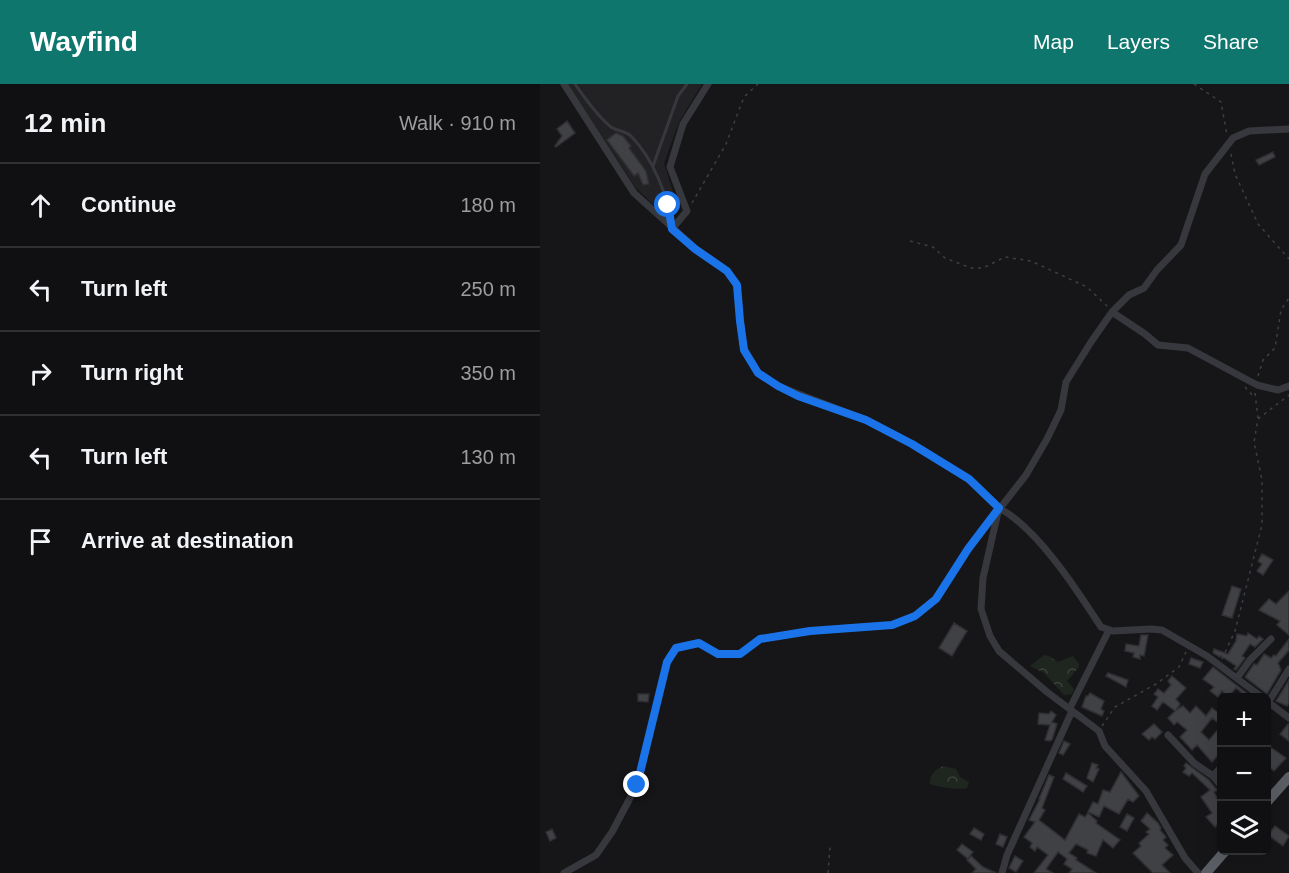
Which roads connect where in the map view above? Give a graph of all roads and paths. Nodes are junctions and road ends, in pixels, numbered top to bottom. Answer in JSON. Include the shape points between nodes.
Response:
{"nodes":[{"id":1,"x":564,"y":84,"type":"edge"},
{"id":2,"x":575,"y":84,"type":"edge"},
{"id":3,"x":687,"y":84,"type":"edge"},
{"id":4,"x":708,"y":84,"type":"edge"},
{"id":5,"x":758,"y":84,"type":"edge"},
{"id":6,"x":1194,"y":84,"type":"edge"},
{"id":7,"x":1289,"y":129,"type":"edge"},
{"id":8,"x":1229,"y":144,"type":"junction"},
{"id":9,"x":653,"y":166,"type":"junction"},
{"id":10,"x":687,"y":211,"type":"junction"},
{"id":11,"x":672,"y":229,"type":"junction"},
{"id":12,"x":910,"y":241,"type":"dead end"},
{"id":13,"x":1289,"y":259,"type":"edge"},
{"id":14,"x":1289,"y":298,"type":"edge"},
{"id":15,"x":1113,"y":312,"type":"junction"},
{"id":16,"x":1257,"y":385,"type":"junction"},
{"id":17,"x":1289,"y":386,"type":"edge"},
{"id":18,"x":1289,"y":395,"type":"edge"},
{"id":19,"x":1258,"y":418,"type":"junction"},
{"id":20,"x":999,"y":508,"type":"junction"},
{"id":21,"x":1109,"y":630,"type":"junction"},
{"id":22,"x":1271,"y":639,"type":"dead end"},
{"id":23,"x":1188,"y":646,"type":"junction"},
{"id":24,"x":1219,"y":665,"type":"junction"},
{"id":25,"x":1289,"y":669,"type":"edge"},
{"id":26,"x":1237,"y":678,"type":"junction"},
{"id":27,"x":1255,"y":693,"type":"edge"},
{"id":28,"x":1271,"y":695,"type":"edge"},
{"id":29,"x":1271,"y":705,"type":"edge"},
{"id":30,"x":1071,"y":709,"type":"junction"},
{"id":31,"x":1289,"y":718,"type":"edge"},
{"id":32,"x":1099,"y":730,"type":"junction"},
{"id":33,"x":1168,"y":735,"type":"dead end"},
{"id":34,"x":1217,"y":771,"type":"edge"},
{"id":35,"x":1213,"y":776,"type":"junction"},
{"id":36,"x":1289,"y":777,"type":"edge"},
{"id":37,"x":1217,"y":782,"type":"edge"},
{"id":38,"x":1268,"y":801,"type":"edge"},
{"id":39,"x":830,"y":847,"type":"dead end"},
{"id":40,"x":1222,"y":855,"type":"edge"},
{"id":41,"x":564,"y":873,"type":"edge"},
{"id":42,"x":828,"y":873,"type":"edge"},
{"id":43,"x":1002,"y":873,"type":"edge"},
{"id":44,"x":1198,"y":873,"type":"edge"},
{"id":45,"x":1206,"y":873,"type":"edge"}],
"edges":[{"from":1,"to":11,"type":"street","via":[[634,193]]},
{"from":2,"to":9,"type":"lane","via":[[612,128],[630,134]]},
{"from":3,"to":9,"type":"lane","via":[[678,96]]},
{"from":4,"to":10,"type":"street","via":[[683,124],[670,167]]},
{"from":5,"to":10,"type":"path","via":[[744,97],[726,144]]},
{"from":6,"to":8,"type":"path","via":[[1221,102]]},
{"from":7,"to":8,"type":"street","via":[[1249,130]]},
{"from":8,"to":13,"type":"path","via":[[1235,174],[1258,224]]},
{"from":8,"to":15,"type":"street","via":[[1205,174],[1181,245],[1144,288],[1129,295]]},
{"from":9,"to":11,"type":"lane","via":[[668,205]]},
{"from":10,"to":11,"type":"street"},
{"from":11,"to":20,"type":"street","via":[[727,271],[737,285],[744,350],[758,373],[788,391],[866,420],[912,444],[969,479]]},
{"from":12,"to":15,"type":"path","via":[[933,247],[945,258],[971,268],[983,268],[1005,257],[1031,261],[1087,287]]},
{"from":14,"to":16,"type":"path","via":[[1281,310],[1275,348],[1263,360]]},
{"from":15,"to":16,"type":"street","via":[[1158,345],[1188,348]]},
{"from":15,"to":20,"type":"street","via":[[1066,382],[1061,410],[1026,476]]},
{"from":16,"to":17,"type":"street","via":[[1278,390]]},
{"from":16,"to":19,"type":"path"},
{"from":18,"to":19,"type":"path"},
{"from":19,"to":24,"type":"path","via":[[1254,442],[1262,480],[1262,525],[1235,631]]},
{"from":20,"to":21,"type":"street","via":[[1026,529],[1101,627]]},
{"from":20,"to":30,"type":"street","via":[[982,578],[981,609],[990,636],[999,651]]},
{"from":20,"to":41,"type":"street","via":[[936,599],[915,616],[892,625],[760,639],[740,654],[718,654],[699,643],[676,648],[667,662],[637,785],[596,855]]},
{"from":21,"to":23,"type":"street","via":[[1162,630]]},
{"from":21,"to":30,"type":"street"},
{"from":22,"to":26,"type":"street"},
{"from":23,"to":24,"type":"street"},
{"from":23,"to":32,"type":"path","via":[[1179,667],[1115,707]]},
{"from":24,"to":26,"type":"street"},
{"from":25,"to":28,"type":"street"},
{"from":26,"to":27,"type":"street"},
{"from":29,"to":31,"type":"street"},
{"from":30,"to":32,"type":"street"},
{"from":30,"to":43,"type":"street"},
{"from":32,"to":44,"type":"street","via":[[1105,746],[1146,791]]},
{"from":33,"to":35,"type":"street","via":[[1194,763]]},
{"from":34,"to":35,"type":"street"},
{"from":35,"to":37,"type":"street"},
{"from":36,"to":38,"type":"highway"},
{"from":39,"to":42,"type":"path"},
{"from":40,"to":45,"type":"highway"}]}
